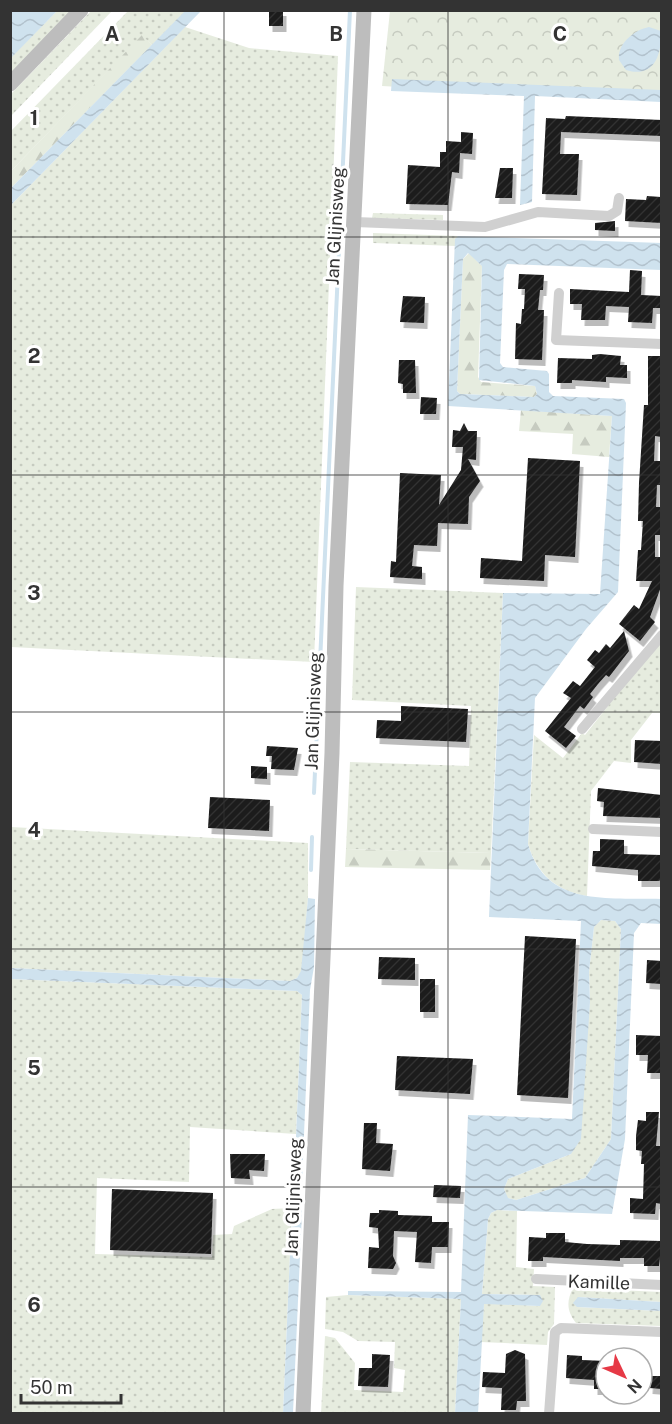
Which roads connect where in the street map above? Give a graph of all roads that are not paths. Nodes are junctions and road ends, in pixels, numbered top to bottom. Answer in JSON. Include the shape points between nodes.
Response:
{"nodes":[{"id":1,"x":81,"y":10,"type":"edge"},
{"id":2,"x":364,"y":10,"type":"edge"},
{"id":3,"x":10,"y":84,"type":"edge"},
{"id":4,"x":619,"y":198,"type":"dead end"},
{"id":5,"x":355,"y":222,"type":"junction"},
{"id":6,"x":559,"y":293,"type":"dead end"},
{"id":7,"x":662,"y":344,"type":"edge"},
{"id":8,"x":662,"y":635,"type":"edge"},
{"id":9,"x":582,"y":729,"type":"dead end"},
{"id":10,"x":593,"y":829,"type":"dead end"},
{"id":11,"x":662,"y":832,"type":"edge"},
{"id":12,"x":536,"y":1279,"type":"dead end"},
{"id":13,"x":662,"y":1285,"type":"edge"},
{"id":14,"x":662,"y":1332,"type":"edge"},
{"id":15,"x":303,"y":1413,"type":"edge"},
{"id":16,"x":549,"y":1413,"type":"edge"}],
"edges":[{"from":1,"to":3,"type":"street"},
{"from":2,"to":5,"type":"street","name":"Jan Glijnisweg"},
{"from":4,"to":5,"type":"street","via":[[617,211],[609,216],[538,212],[485,227]]},
{"from":5,"to":15,"type":"street","name":"Jan Glijnisweg","via":[[336,586]]},
{"from":6,"to":7,"type":"street","via":[[556,340]]},
{"from":8,"to":9,"type":"street"},
{"from":10,"to":11,"type":"street"},
{"from":12,"to":13,"type":"street","name":"Kamille"},
{"from":14,"to":16,"type":"street","via":[[561,1328],[552,1336]]}]}
